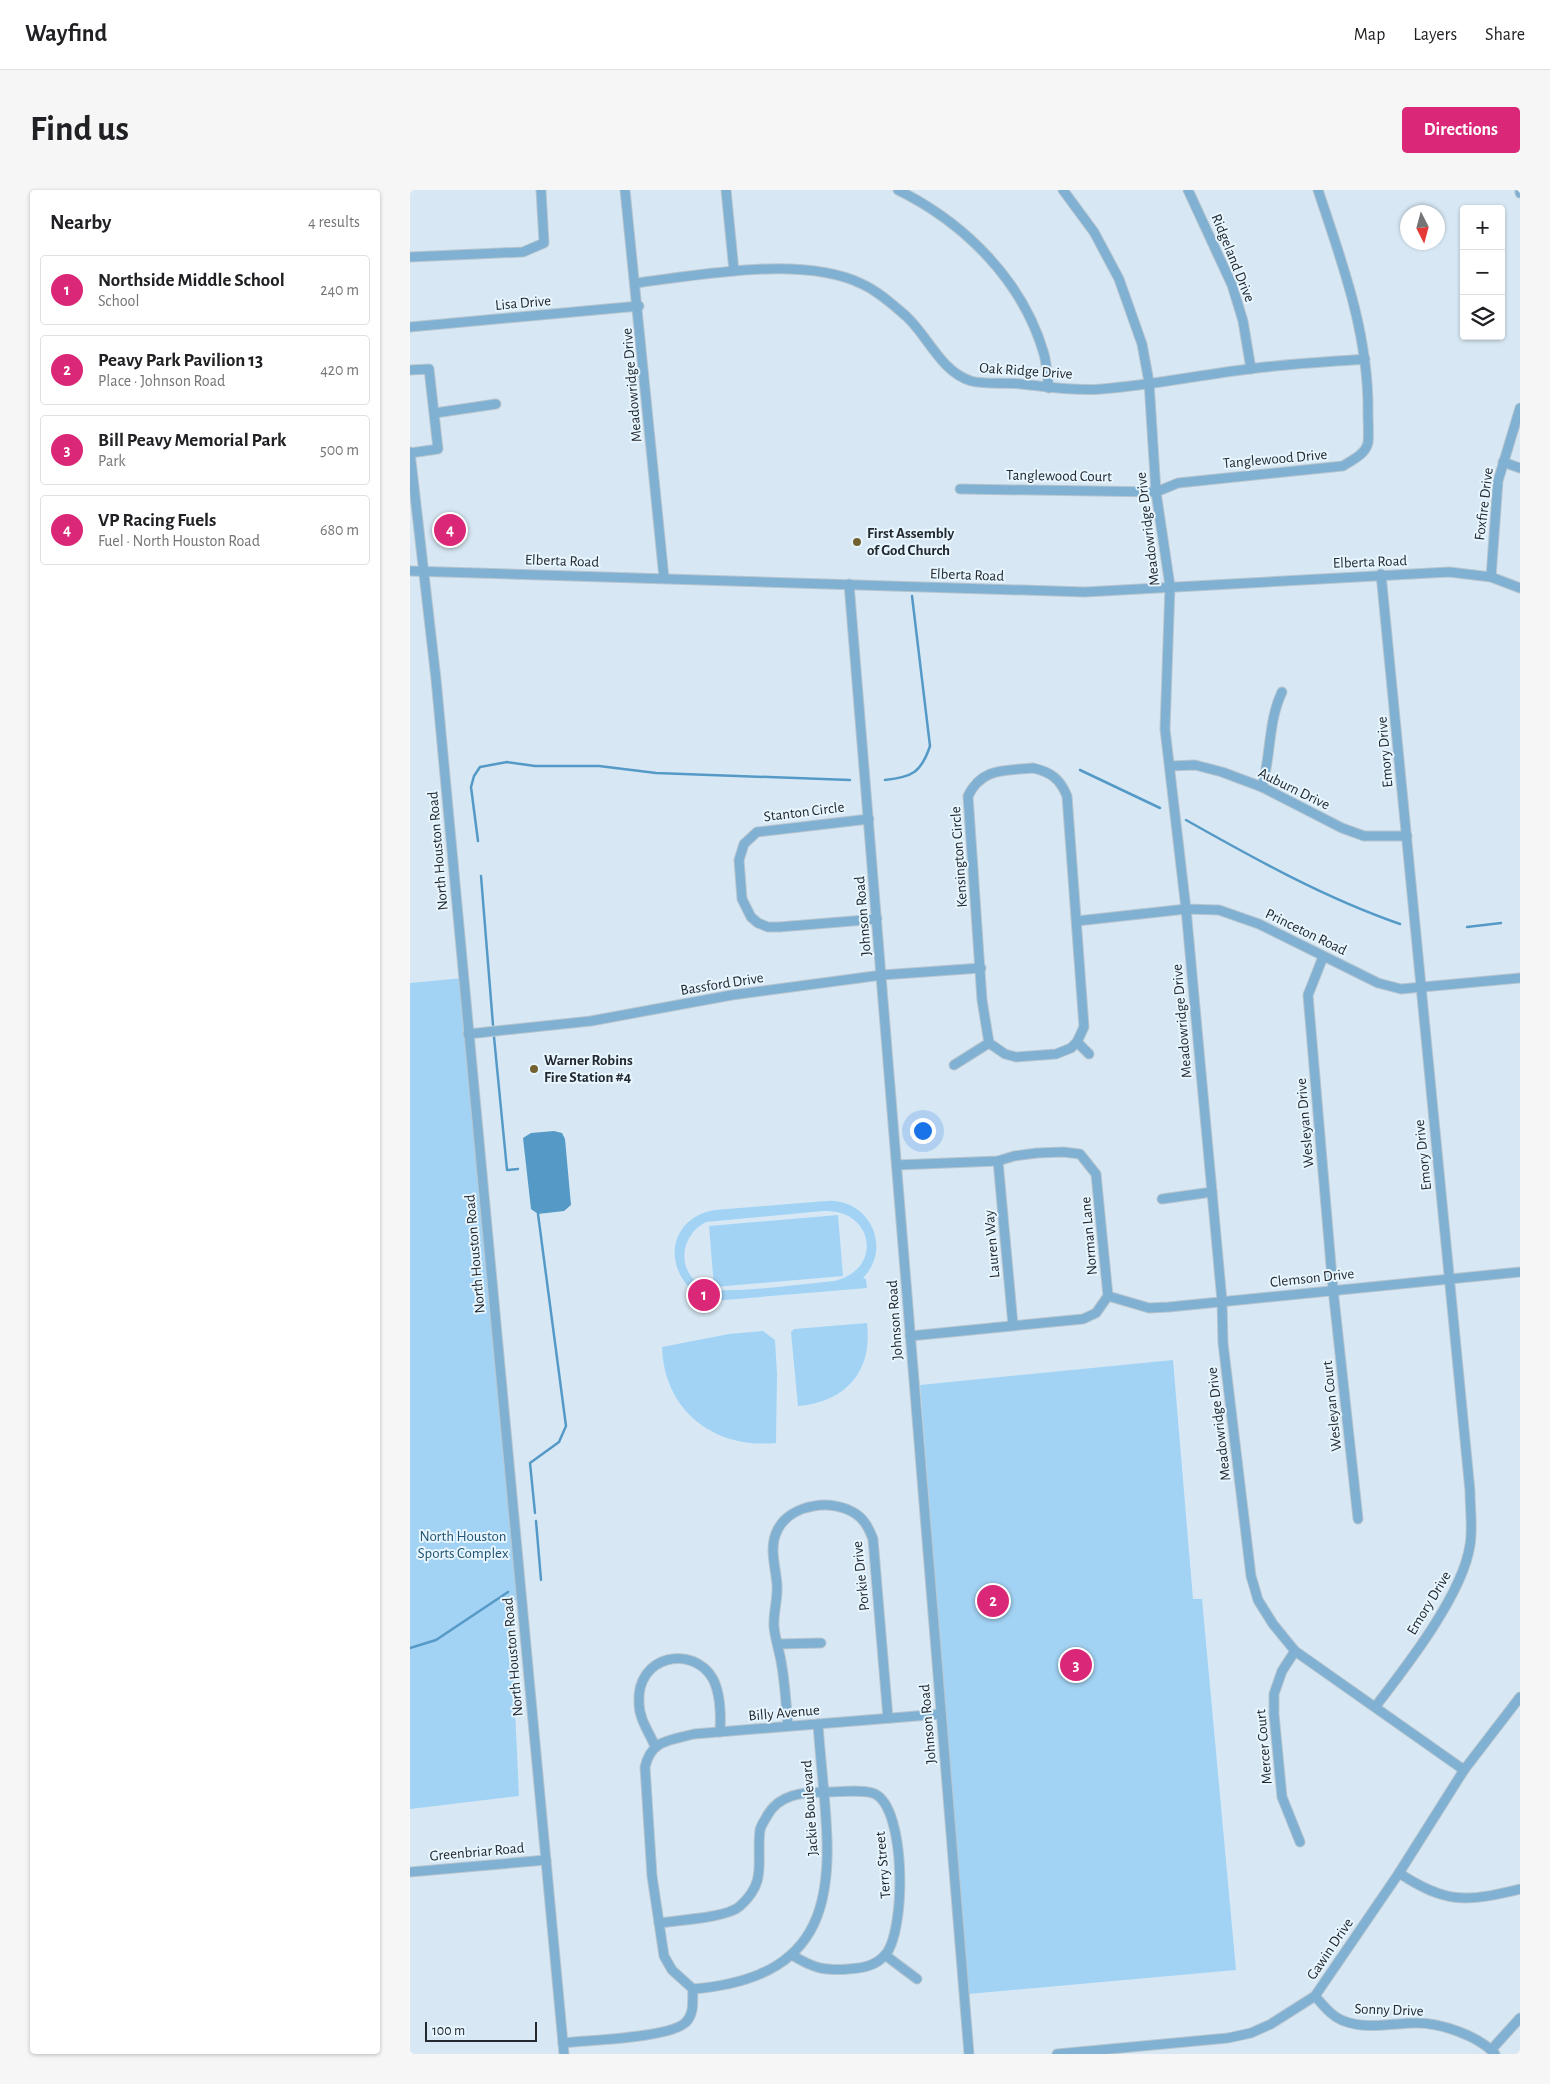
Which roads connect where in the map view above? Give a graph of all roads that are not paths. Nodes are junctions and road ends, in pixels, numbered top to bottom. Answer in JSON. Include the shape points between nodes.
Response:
{"nodes":[{"id":1,"x":541,"y":190,"type":"edge"},
{"id":2,"x":626,"y":190,"type":"edge"},
{"id":3,"x":726,"y":190,"type":"edge"},
{"id":4,"x":898,"y":190,"type":"edge"},
{"id":5,"x":1063,"y":190,"type":"edge"},
{"id":6,"x":1188,"y":190,"type":"edge"},
{"id":7,"x":1318,"y":190,"type":"edge"},
{"id":8,"x":410,"y":257,"type":"edge"},
{"id":9,"x":734,"y":271,"type":"junction"},
{"id":10,"x":636,"y":282,"type":"junction"},
{"id":11,"x":639,"y":306,"type":"junction"},
{"id":12,"x":410,"y":327,"type":"edge"},
{"id":13,"x":1365,"y":359,"type":"junction"},
{"id":14,"x":1251,"y":369,"type":"junction"},
{"id":15,"x":410,"y":370,"type":"edge"},
{"id":16,"x":1149,"y":382,"type":"junction"},
{"id":17,"x":1049,"y":388,"type":"junction"},
{"id":18,"x":496,"y":404,"type":"dead end"},
{"id":19,"x":1520,"y":408,"type":"edge"},
{"id":20,"x":435,"y":413,"type":"junction"},
{"id":21,"x":410,"y":452,"type":"edge"},
{"id":22,"x":1503,"y":462,"type":"junction"},
{"id":23,"x":1520,"y":468,"type":"edge"},
{"id":24,"x":960,"y":489,"type":"dead end"},
{"id":25,"x":1156,"y":492,"type":"junction"},
{"id":26,"x":410,"y":571,"type":"edge"},
{"id":27,"x":424,"y":571,"type":"junction"},
{"id":28,"x":1381,"y":574,"type":"junction"},
{"id":29,"x":1491,"y":577,"type":"junction"},
{"id":30,"x":664,"y":578,"type":"junction"},
{"id":31,"x":849,"y":584,"type":"junction"},
{"id":32,"x":1170,"y":586,"type":"junction"},
{"id":33,"x":1520,"y":588,"type":"edge"},
{"id":34,"x":1282,"y":692,"type":"dead end"},
{"id":35,"x":1170,"y":766,"type":"junction"},
{"id":36,"x":1262,"y":787,"type":"junction"},
{"id":37,"x":869,"y":819,"type":"junction"},
{"id":38,"x":1407,"y":836,"type":"junction"},
{"id":39,"x":1186,"y":909,"type":"junction"},
{"id":40,"x":877,"y":919,"type":"junction"},
{"id":41,"x":1077,"y":921,"type":"junction"},
{"id":42,"x":1323,"y":957,"type":"junction"},
{"id":43,"x":981,"y":968,"type":"junction"},
{"id":44,"x":882,"y":975,"type":"junction"},
{"id":45,"x":1520,"y":978,"type":"edge"},
{"id":46,"x":1420,"y":987,"type":"junction"},
{"id":47,"x":468,"y":1034,"type":"junction"},
{"id":48,"x":1077,"y":1042,"type":"junction"},
{"id":49,"x":989,"y":1043,"type":"junction"},
{"id":50,"x":1089,"y":1054,"type":"dead end"},
{"id":51,"x":954,"y":1065,"type":"dead end"},
{"id":52,"x":998,"y":1161,"type":"junction"},
{"id":53,"x":897,"y":1165,"type":"junction"},
{"id":54,"x":1212,"y":1192,"type":"junction"},
{"id":55,"x":1162,"y":1199,"type":"dead end"},
{"id":56,"x":1520,"y":1272,"type":"edge"},
{"id":57,"x":1448,"y":1280,"type":"junction"},
{"id":58,"x":1333,"y":1289,"type":"junction"},
{"id":59,"x":1108,"y":1296,"type":"junction"},
{"id":60,"x":1222,"y":1301,"type":"junction"},
{"id":61,"x":1013,"y":1325,"type":"junction"},
{"id":62,"x":910,"y":1336,"type":"junction"},
{"id":63,"x":1358,"y":1519,"type":"dead end"},
{"id":64,"x":821,"y":1643,"type":"dead end"},
{"id":65,"x":778,"y":1644,"type":"junction"},
{"id":66,"x":1295,"y":1651,"type":"junction"},
{"id":67,"x":1520,"y":1697,"type":"edge"},
{"id":68,"x":1375,"y":1707,"type":"junction"},
{"id":69,"x":941,"y":1714,"type":"junction"},
{"id":70,"x":888,"y":1718,"type":"junction"},
{"id":71,"x":818,"y":1724,"type":"junction"},
{"id":72,"x":788,"y":1726,"type":"junction"},
{"id":73,"x":720,"y":1732,"type":"junction"},
{"id":74,"x":656,"y":1746,"type":"junction"},
{"id":75,"x":1464,"y":1770,"type":"junction"},
{"id":76,"x":823,"y":1792,"type":"junction"},
{"id":77,"x":1300,"y":1842,"type":"dead end"},
{"id":78,"x":546,"y":1860,"type":"junction"},
{"id":79,"x":410,"y":1872,"type":"edge"},
{"id":80,"x":1399,"y":1873,"type":"junction"},
{"id":81,"x":1520,"y":1890,"type":"edge"},
{"id":82,"x":659,"y":1923,"type":"junction"},
{"id":83,"x":792,"y":1955,"type":"junction"},
{"id":84,"x":885,"y":1955,"type":"junction"},
{"id":85,"x":916,"y":1979,"type":"dead end"},
{"id":86,"x":692,"y":1989,"type":"junction"},
{"id":87,"x":1315,"y":1996,"type":"junction"},
{"id":88,"x":1520,"y":2018,"type":"edge"},
{"id":89,"x":562,"y":2043,"type":"junction"},
{"id":90,"x":1154,"y":2049,"type":"edge"},
{"id":91,"x":1493,"y":2052,"type":"edge"},
{"id":92,"x":564,"y":2054,"type":"edge"},
{"id":93,"x":969,"y":2054,"type":"edge"},
{"id":94,"x":1058,"y":2054,"type":"edge"}],
"edges":[{"from":1,"to":8,"type":"street","via":[[544,243],[523,252]]},
{"from":2,"to":10,"type":"street","name":"Meadowridge Drive"},
{"from":3,"to":9,"type":"street"},
{"from":4,"to":17,"type":"street","via":[[940,213],[981,248],[1013,288],[1031,320],[1044,354]]},
{"from":5,"to":16,"type":"street","name":"Meadowridge Drive","via":[[1094,232],[1119,279],[1142,344]]},
{"from":6,"to":14,"type":"street","name":"Ridgeland Drive","via":[[1232,285],[1243,321]]},
{"from":7,"to":13,"type":"street","name":"Tanglewood Drive","via":[[1344,266]]},
{"from":9,"to":10,"type":"street","name":"Oak Ridge Drive"},
{"from":9,"to":17,"type":"street","name":"Oak Ridge Drive","via":[[804,268],[836,274],[863,284],[917,326],[954,373],[970,380]]},
{"from":10,"to":11,"type":"street","name":"Meadowridge Drive"},
{"from":11,"to":12,"type":"street","name":"Lisa Drive"},
{"from":11,"to":30,"type":"street","name":"Meadowridge Drive"},
{"from":13,"to":14,"type":"street","name":"Oak Ridge Drive"},
{"from":13,"to":25,"type":"street","name":"Tanglewood Drive","via":[[1368,445],[1360,456],[1343,466],[1178,483]]},
{"from":14,"to":16,"type":"street","name":"Oak Ridge Drive"},
{"from":15,"to":20,"type":"street","via":[[429,369]]},
{"from":16,"to":17,"type":"street","name":"Oak Ridge Drive","via":[[1102,389]]},
{"from":16,"to":25,"type":"street","name":"Meadowridge Drive"},
{"from":18,"to":20,"type":"street"},
{"from":19,"to":22,"type":"street","name":"Foxfire Drive"},
{"from":20,"to":21,"type":"street","via":[[438,449]]},
{"from":21,"to":27,"type":"street","name":"North Houston Road"},
{"from":22,"to":23,"type":"street"},
{"from":22,"to":29,"type":"street","name":"Foxfire Drive","via":[[1498,481]]},
{"from":24,"to":25,"type":"street","name":"Tanglewood Court"},
{"from":25,"to":32,"type":"street","name":"Meadowridge Drive"},
{"from":26,"to":27,"type":"street","name":"Elberta Road"},
{"from":27,"to":30,"type":"street","name":"Elberta Road"},
{"from":27,"to":47,"type":"street","name":"North Houston Road"},
{"from":28,"to":29,"type":"street","name":"Elberta Road","via":[[1449,572]]},
{"from":28,"to":32,"type":"street","name":"Elberta Road"},
{"from":28,"to":38,"type":"street","name":"Emory Drive"},
{"from":29,"to":33,"type":"street","name":"Elberta Road"},
{"from":30,"to":31,"type":"street","name":"Elberta Road"},
{"from":31,"to":32,"type":"street","name":"Elberta Road","via":[[1085,592]]},
{"from":31,"to":37,"type":"street","name":"Johnson Road"},
{"from":32,"to":35,"type":"street","name":"Meadowridge Drive","via":[[1165,729]]},
{"from":34,"to":36,"type":"street","via":[[1274,708]]},
{"from":35,"to":36,"type":"street","name":"Auburn Drive","via":[[1195,765]]},
{"from":35,"to":39,"type":"street","name":"Meadowridge Drive"},
{"from":36,"to":38,"type":"street","name":"Auburn Drive","via":[[1364,836]]},
{"from":37,"to":40,"type":"street","name":"Johnson Road"},
{"from":37,"to":40,"type":"street","name":"Stanton Circle","via":[[757,832],[744,844],[740,853],[742,899],[751,917],[768,927]]},
{"from":38,"to":46,"type":"street","name":"Emory Drive"},
{"from":39,"to":41,"type":"street","name":"Princeton Road"},
{"from":39,"to":42,"type":"street","name":"Princeton Road","via":[[1219,910],[1240,916]]},
{"from":39,"to":54,"type":"street","name":"Meadowridge Drive"},
{"from":40,"to":44,"type":"street","name":"Johnson Road"},
{"from":41,"to":43,"type":"street","name":"Kensington Circle","via":[[1063,785],[1054,775],[1033,768],[994,772],[980,778],[968,796],[968,809]]},
{"from":41,"to":48,"type":"street","name":"Kensington Circle","via":[[1084,1027]]},
{"from":42,"to":46,"type":"street","name":"Princeton Road","via":[[1378,983],[1401,989]]},
{"from":42,"to":58,"type":"street","name":"Wesleyan Drive","via":[[1308,995]]},
{"from":43,"to":44,"type":"street","name":"Bassford Drive"},
{"from":43,"to":49,"type":"street","name":"Kensington Circle"},
{"from":44,"to":47,"type":"street","name":"Bassford Drive","via":[[732,995],[591,1021]]},
{"from":44,"to":53,"type":"street","name":"Johnson Road"},
{"from":45,"to":46,"type":"street","name":"Princeton Road"},
{"from":46,"to":57,"type":"street","name":"Emory Drive"},
{"from":47,"to":78,"type":"street","name":"North Houston Road"},
{"from":48,"to":49,"type":"street","via":[[1056,1054],[1016,1057]]},
{"from":48,"to":50,"type":"street"},
{"from":49,"to":51,"type":"street"},
{"from":52,"to":53,"type":"street","name":"Norman Lane"},
{"from":52,"to":59,"type":"street","name":"Norman Lane","via":[[1014,1156],[1063,1152],[1080,1154],[1090,1164],[1096,1174]]},
{"from":52,"to":61,"type":"street","name":"Lauren Way"},
{"from":53,"to":62,"type":"street","name":"Johnson Road"},
{"from":54,"to":55,"type":"street"},
{"from":54,"to":60,"type":"street","name":"Meadowridge Drive"},
{"from":56,"to":57,"type":"street","name":"Clemson Drive"},
{"from":57,"to":58,"type":"street","name":"Clemson Drive"},
{"from":57,"to":68,"type":"street","name":"Emory Drive","via":[[1470,1491],[1470,1544],[1464,1573],[1445,1606]]},
{"from":58,"to":60,"type":"street","name":"Clemson Drive"},
{"from":58,"to":63,"type":"street","name":"Wesleyan Court"},
{"from":59,"to":60,"type":"street","name":"Clemson Drive","via":[[1149,1308]]},
{"from":59,"to":61,"type":"street","via":[[1096,1313],[1084,1319]]},
{"from":60,"to":66,"type":"street","name":"Meadowridge Drive","via":[[1223,1343],[1251,1576],[1258,1600]]},
{"from":61,"to":62,"type":"street"},
{"from":62,"to":69,"type":"street","name":"Johnson Road"},
{"from":64,"to":65,"type":"street"},
{"from":65,"to":70,"type":"street","name":"Porkie Drive","via":[[774,1628],[777,1584],[772,1556],[777,1530],[786,1518],[801,1509],[838,1507],[856,1514],[867,1525],[876,1554]]},
{"from":65,"to":72,"type":"street","name":"Porkie Drive"},
{"from":66,"to":68,"type":"street","name":"Meadowridge Drive"},
{"from":66,"to":77,"type":"street","name":"Mercer Court","via":[[1282,1671],[1274,1694],[1282,1797]]},
{"from":67,"to":75,"type":"street","name":"Gawin Drive"},
{"from":68,"to":75,"type":"street","name":"Meadowridge Drive"},
{"from":69,"to":70,"type":"street","name":"Billy Avenue"},
{"from":69,"to":93,"type":"street","name":"Johnson Road"},
{"from":70,"to":71,"type":"street","name":"Billy Avenue"},
{"from":71,"to":72,"type":"street","name":"Billy Avenue"},
{"from":71,"to":76,"type":"street","name":"Jackie Boulevard"},
{"from":72,"to":73,"type":"street","name":"Billy Avenue"},
{"from":73,"to":74,"type":"street","name":"Billy Avenue","via":[[694,1734]]},
{"from":73,"to":74,"type":"street","via":[[719,1700],[712,1677],[690,1661],[672,1659],[651,1667],[640,1684],[638,1703],[641,1715]]},
{"from":74,"to":82,"type":"street","via":[[647,1757],[645,1767],[652,1876]]},
{"from":75,"to":80,"type":"street","name":"Gawin Drive"},
{"from":76,"to":82,"type":"street","name":"Terry Street","via":[[805,1792],[783,1799],[770,1812],[760,1828],[760,1874],[752,1895],[738,1908],[721,1914]]},
{"from":76,"to":83,"type":"street","name":"Jackie Boulevard","via":[[828,1853],[824,1897],[816,1923]]},
{"from":76,"to":84,"type":"street","name":"Terry Street","via":[[873,1792],[883,1798],[894,1824],[900,1869],[900,1902],[895,1935]]},
{"from":78,"to":79,"type":"street","name":"Greenbriar Road"},
{"from":78,"to":89,"type":"street","name":"North Houston Road"},
{"from":80,"to":81,"type":"street","via":[[1421,1888],[1445,1898],[1472,1898]]},
{"from":80,"to":87,"type":"street","name":"Gawin Drive"},
{"from":82,"to":86,"type":"street","via":[[664,1956],[672,1970]]},
{"from":83,"to":84,"type":"street","via":[[829,1971],[868,1968]]},
{"from":83,"to":86,"type":"street","name":"Jackie Boulevard","via":[[752,1978]]},
{"from":84,"to":85,"type":"street"},
{"from":86,"to":89,"type":"street","via":[[692,2011],[686,2022],[673,2030]]},
{"from":87,"to":90,"type":"street","name":"Gawin Drive","via":[[1251,2033]]},
{"from":87,"to":91,"type":"street","name":"Sonny Drive","via":[[1342,2021],[1362,2026],[1419,2023],[1455,2032]]},
{"from":88,"to":91,"type":"street"},
{"from":89,"to":92,"type":"street","name":"North Houston Road"},
{"from":90,"to":94,"type":"street","name":"Gawin Drive"}]}
